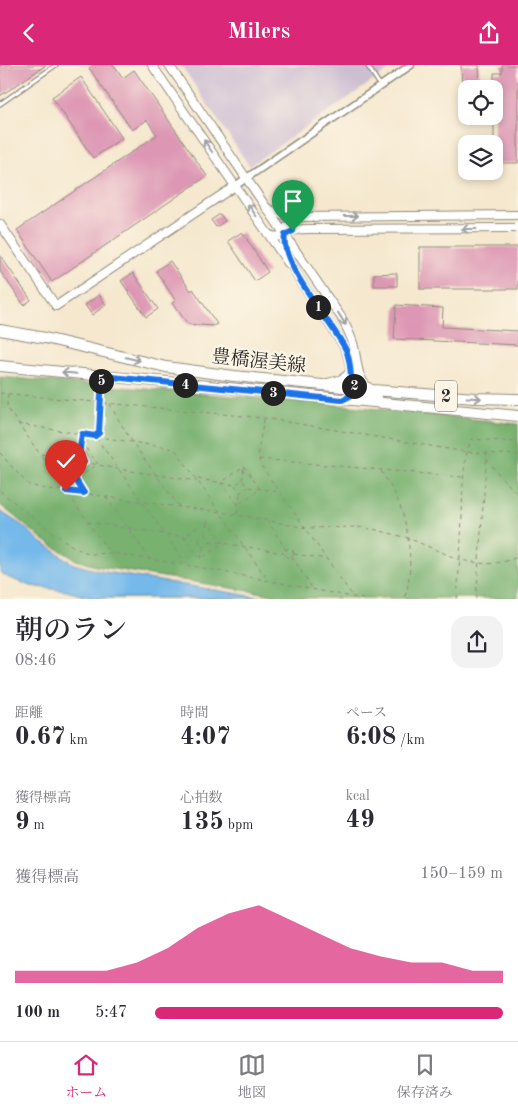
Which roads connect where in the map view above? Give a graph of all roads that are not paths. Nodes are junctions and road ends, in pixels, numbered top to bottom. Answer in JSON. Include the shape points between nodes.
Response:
{"nodes":[{"id":1,"x":56,"y":65,"type":"edge"},
{"id":2,"x":169,"y":65,"type":"edge"},
{"id":3,"x":367,"y":65,"type":"edge"},
{"id":4,"x":411,"y":65,"type":"edge"},
{"id":5,"x":155,"y":66,"type":"edge"},
{"id":6,"x":381,"y":86,"type":"junction"},
{"id":7,"x":0,"y":104,"type":"edge"},
{"id":8,"x":246,"y":179,"type":"junction"},
{"id":9,"x":235,"y":186,"type":"junction"},
{"id":10,"x":265,"y":205,"type":"junction"},
{"id":11,"x":518,"y":215,"type":"edge"},
{"id":12,"x":303,"y":217,"type":"junction"},
{"id":13,"x":0,"y":225,"type":"edge"},
{"id":14,"x":518,"y":228,"type":"edge"},
{"id":15,"x":310,"y":229,"type":"junction"},
{"id":16,"x":268,"y":234,"type":"junction"},
{"id":17,"x":285,"y":235,"type":"junction"},
{"id":18,"x":295,"y":249,"type":"junction"},
{"id":19,"x":298,"y":277,"type":"junction"},
{"id":20,"x":0,"y":330,"type":"edge"},
{"id":21,"x":356,"y":358,"type":"junction"},
{"id":22,"x":0,"y":366,"type":"edge"},
{"id":23,"x":351,"y":370,"type":"junction"},
{"id":24,"x":323,"y":385,"type":"junction"},
{"id":25,"x":354,"y":388,"type":"junction"},
{"id":26,"x":373,"y":389,"type":"junction"},
{"id":27,"x":518,"y":399,"type":"edge"},
{"id":28,"x":342,"y":400,"type":"junction"},
{"id":29,"x":518,"y":411,"type":"edge"},
{"id":30,"x":518,"y":417,"type":"edge"}],
"edges":[{"from":1,"to":7,"type":"lane"},
{"from":2,"to":8,"type":"street"},
{"from":3,"to":6,"type":"lane"},
{"from":4,"to":6,"type":"street"},
{"from":9,"to":5,"type":"street","one_way":true},
{"from":6,"to":8,"type":"street"},
{"from":8,"to":9,"type":"street"},
{"from":8,"to":10,"type":"street"},
{"from":9,"to":13,"type":"street","via":[[56,306]]},
{"from":16,"to":9,"type":"street","one_way":true},
{"from":10,"to":12,"type":"street","via":[[278,214]]},
{"from":10,"to":17,"type":"street"},
{"from":12,"to":11,"type":"street","one_way":true},
{"from":12,"to":17,"type":"street","via":[[289,223]]},
{"from":14,"to":15,"type":"street","one_way":true},
{"from":15,"to":17,"type":"street"},
{"from":15,"to":18,"type":"street","via":[[295,237]]},
{"from":16,"to":17,"type":"street","via":[[275,237]]},
{"from":16,"to":19,"type":"street"},
{"from":17,"to":18,"type":"street"},
{"from":17,"to":19,"type":"street","via":[[285,245]]},
{"from":18,"to":21,"type":"street","one_way":true,"via":[[346,326]]},
{"from":19,"to":23,"type":"street","via":[[345,348]]},
{"from":20,"to":24,"type":"main road","name":"豊橋渥美線","number":"2","one_way":true,"via":[[166,367]]},
{"from":21,"to":25,"type":"street"},
{"from":21,"to":26,"type":"street","via":[[360,376]]},
{"from":28,"to":22,"type":"main road","name":"豊橋渥美線","number":"2","one_way":true},
{"from":23,"to":24,"type":"street","via":[[342,379]]},
{"from":23,"to":25,"type":"street"},
{"from":24,"to":25,"type":"main road","name":"豊橋渥美線","number":"2"},
{"from":25,"to":26,"type":"main road","name":"豊橋渥美線","number":"2"},
{"from":25,"to":28,"type":"street","via":[[350,396]]},
{"from":25,"to":29,"type":"street","via":[[368,397]]},
{"from":26,"to":27,"type":"main road","name":"豊橋渥美線","number":"2","one_way":true},
{"from":28,"to":30,"type":"main road","name":"豊橋渥美線","number":"2"}]}
